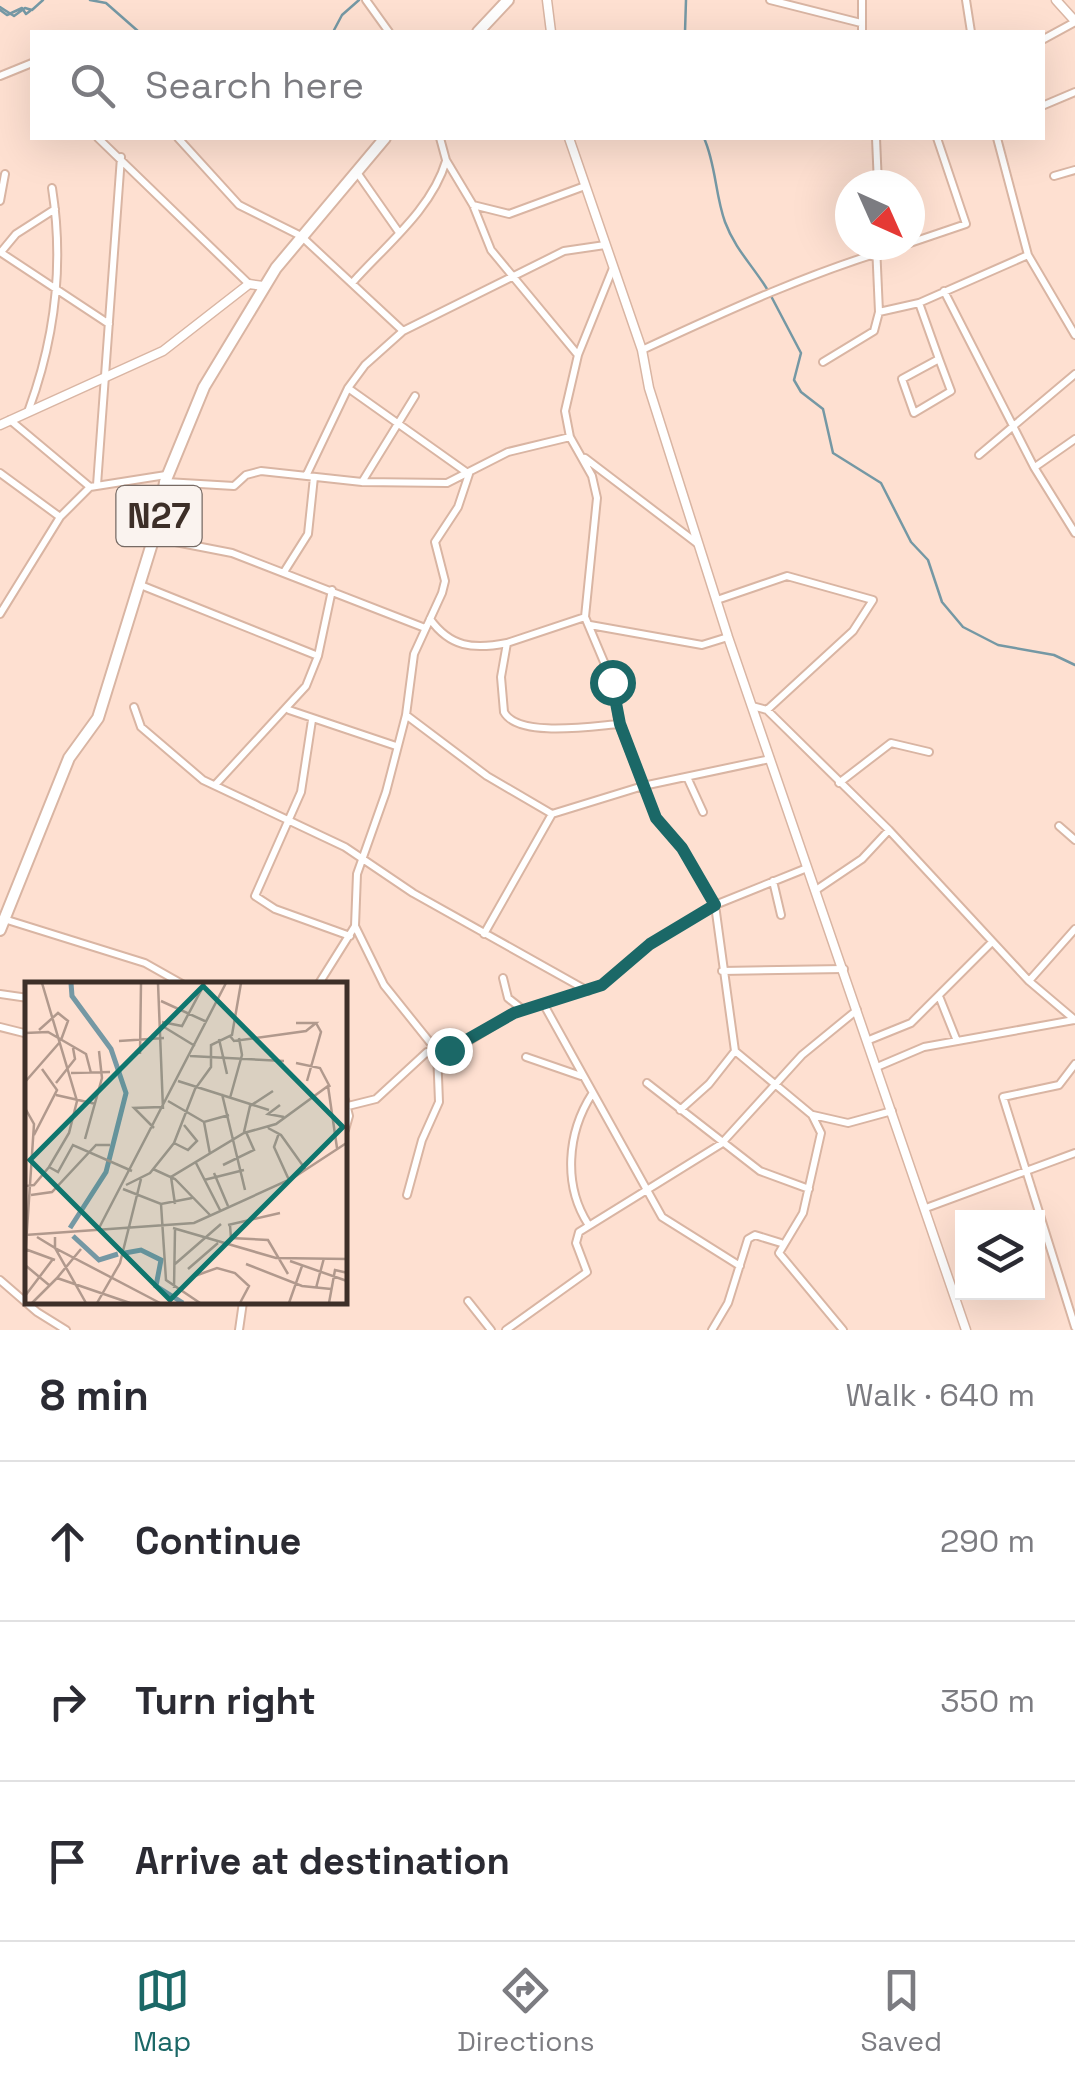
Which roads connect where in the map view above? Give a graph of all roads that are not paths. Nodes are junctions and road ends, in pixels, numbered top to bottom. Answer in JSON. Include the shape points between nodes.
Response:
{"nodes":[{"id":1,"x":366,"y":0,"type":"edge"},
{"id":2,"x":508,"y":0,"type":"edge"},
{"id":3,"x":547,"y":0,"type":"edge"},
{"id":4,"x":770,"y":0,"type":"edge"},
{"id":5,"x":862,"y":0,"type":"edge"},
{"id":6,"x":966,"y":0,"type":"edge"},
{"id":7,"x":1056,"y":0,"type":"edge"},
{"id":8,"x":1075,"y":22,"type":"edge"},
{"id":9,"x":861,"y":23,"type":"junction"},
{"id":10,"x":388,"y":30,"type":"edge"},
{"id":11,"x":480,"y":30,"type":"edge"},
{"id":12,"x":551,"y":30,"type":"edge"},
{"id":13,"x":862,"y":30,"type":"edge"},
{"id":14,"x":972,"y":30,"type":"edge"},
{"id":15,"x":1045,"y":38,"type":"edge"},
{"id":16,"x":30,"y":66,"type":"edge"},
{"id":17,"x":0,"y":76,"type":"edge"},
{"id":18,"x":1075,"y":92,"type":"edge"},
{"id":19,"x":1045,"y":105,"type":"edge"},
{"id":20,"x":100,"y":140,"type":"edge"},
{"id":21,"x":180,"y":140,"type":"edge"},
{"id":22,"x":383,"y":140,"type":"edge"},
{"id":23,"x":441,"y":140,"type":"edge"},
{"id":24,"x":570,"y":140,"type":"edge"},
{"id":25,"x":876,"y":140,"type":"edge"},
{"id":26,"x":938,"y":140,"type":"edge"},
{"id":27,"x":999,"y":140,"type":"edge"},
{"id":28,"x":120,"y":157,"type":"junction"},
{"id":29,"x":446,"y":160,"type":"junction"},
{"id":30,"x":877,"y":170,"type":"edge"},
{"id":31,"x":1075,"y":170,"type":"edge"},
{"id":32,"x":356,"y":171,"type":"junction"},
{"id":33,"x":6,"y":174,"type":"dead end"},
{"id":34,"x":1054,"y":176,"type":"dead end"},
{"id":35,"x":584,"y":186,"type":"junction"},
{"id":36,"x":52,"y":188,"type":"dead end"},
{"id":37,"x":0,"y":202,"type":"edge"},
{"id":38,"x":472,"y":205,"type":"junction"},
{"id":39,"x":55,"y":210,"type":"junction"},
{"id":40,"x":398,"y":231,"type":"junction"},
{"id":41,"x":302,"y":236,"type":"junction"},
{"id":42,"x":925,"y":238,"type":"edge"},
{"id":43,"x":605,"y":245,"type":"junction"},
{"id":44,"x":0,"y":252,"type":"edge"},
{"id":45,"x":1028,"y":255,"type":"junction"},
{"id":46,"x":846,"y":260,"type":"edge"},
{"id":47,"x":877,"y":260,"type":"edge"},
{"id":48,"x":613,"y":268,"type":"junction"},
{"id":49,"x":510,"y":276,"type":"junction"},
{"id":50,"x":353,"y":282,"type":"junction"},
{"id":51,"x":249,"y":284,"type":"junction"},
{"id":52,"x":263,"y":286,"type":"junction"},
{"id":53,"x":56,"y":287,"type":"junction"},
{"id":54,"x":944,"y":291,"type":"junction"},
{"id":55,"x":918,"y":302,"type":"junction"},
{"id":56,"x":879,"y":312,"type":"junction"},
{"id":57,"x":110,"y":325,"type":"junction"},
{"id":58,"x":403,"y":331,"type":"junction"},
{"id":59,"x":1075,"y":335,"type":"edge"},
{"id":60,"x":642,"y":350,"type":"junction"},
{"id":61,"x":578,"y":354,"type":"junction"},
{"id":62,"x":939,"y":359,"type":"junction"},
{"id":63,"x":823,"y":362,"type":"dead end"},
{"id":64,"x":1075,"y":374,"type":"edge"},
{"id":65,"x":107,"y":376,"type":"junction"},
{"id":66,"x":348,"y":388,"type":"junction"},
{"id":67,"x":414,"y":396,"type":"dead end"},
{"id":68,"x":29,"y":410,"type":"junction"},
{"id":69,"x":10,"y":420,"type":"junction"},
{"id":70,"x":396,"y":422,"type":"junction"},
{"id":71,"x":0,"y":424,"type":"edge"},
{"id":72,"x":1014,"y":427,"type":"junction"},
{"id":73,"x":570,"y":437,"type":"junction"},
{"id":74,"x":1075,"y":439,"type":"edge"},
{"id":75,"x":580,"y":454,"type":"junction"},
{"id":76,"x":979,"y":455,"type":"dead end"},
{"id":77,"x":1034,"y":467,"type":"junction"},
{"id":78,"x":0,"y":473,"type":"edge"},
{"id":79,"x":469,"y":474,"type":"junction"},
{"id":80,"x":310,"y":476,"type":"junction"},
{"id":81,"x":166,"y":478,"type":"junction"},
{"id":82,"x":362,"y":482,"type":"junction"},
{"id":83,"x":93,"y":486,"type":"junction"},
{"id":84,"x":60,"y":518,"type":"junction"},
{"id":85,"x":1075,"y":533,"type":"edge"},
{"id":86,"x":154,"y":538,"type":"junction"},
{"id":87,"x":701,"y":546,"type":"junction"},
{"id":88,"x":284,"y":572,"type":"junction"},
{"id":89,"x":137,"y":584,"type":"junction"},
{"id":90,"x":332,"y":590,"type":"junction"},
{"id":91,"x":717,"y":600,"type":"junction"},
{"id":92,"x":0,"y":614,"type":"edge"},
{"id":93,"x":430,"y":618,"type":"junction"},
{"id":94,"x":587,"y":621,"type":"junction"},
{"id":95,"x":425,"y":628,"type":"junction"},
{"id":96,"x":728,"y":637,"type":"junction"},
{"id":97,"x":507,"y":643,"type":"junction"},
{"id":98,"x":318,"y":656,"type":"junction"},
{"id":99,"x":752,"y":706,"type":"junction"},
{"id":100,"x":134,"y":708,"type":"dead end"},
{"id":101,"x":289,"y":710,"type":"junction"},
{"id":102,"x":768,"y":710,"type":"junction"},
{"id":103,"x":406,"y":715,"type":"junction"},
{"id":104,"x":312,"y":720,"type":"junction"},
{"id":105,"x":620,"y":724,"type":"junction"},
{"id":106,"x":396,"y":746,"type":"junction"},
{"id":107,"x":929,"y":752,"type":"dead end"},
{"id":108,"x":770,"y":758,"type":"junction"},
{"id":109,"x":687,"y":777,"type":"junction"},
{"id":110,"x":839,"y":783,"type":"junction"},
{"id":111,"x":215,"y":785,"type":"junction"},
{"id":112,"x":643,"y":786,"type":"junction"},
{"id":113,"x":703,"y":812,"type":"dead end"},
{"id":114,"x":552,"y":814,"type":"junction"},
{"id":115,"x":291,"y":818,"type":"junction"},
{"id":116,"x":1058,"y":826,"type":"dead end"},
{"id":117,"x":889,"y":830,"type":"junction"},
{"id":118,"x":1075,"y":840,"type":"edge"},
{"id":119,"x":361,"y":857,"type":"junction"},
{"id":120,"x":808,"y":868,"type":"junction"},
{"id":121,"x":773,"y":882,"type":"junction"},
{"id":122,"x":816,"y":890,"type":"junction"},
{"id":123,"x":715,"y":905,"type":"junction"},
{"id":124,"x":780,"y":915,"type":"dead end"},
{"id":125,"x":2,"y":925,"type":"edge"},
{"id":126,"x":355,"y":926,"type":"junction"},
{"id":127,"x":1075,"y":929,"type":"edge"},
{"id":128,"x":484,"y":935,"type":"junction"},
{"id":129,"x":350,"y":936,"type":"junction"},
{"id":130,"x":992,"y":942,"type":"junction"},
{"id":131,"x":844,"y":969,"type":"junction"},
{"id":132,"x":722,"y":971,"type":"junction"},
{"id":133,"x":503,"y":978,"type":"dead end"},
{"id":134,"x":1030,"y":981,"type":"junction"},
{"id":135,"x":178,"y":982,"type":"edge"},
{"id":136,"x":320,"y":982,"type":"edge"},
{"id":137,"x":588,"y":990,"type":"junction"},
{"id":138,"x":0,"y":994,"type":"edge"},
{"id":139,"x":938,"y":996,"type":"junction"},
{"id":140,"x":25,"y":998,"type":"edge"},
{"id":141,"x":543,"y":1003,"type":"junction"},
{"id":142,"x":858,"y":1009,"type":"junction"},
{"id":143,"x":523,"y":1010,"type":"junction"},
{"id":144,"x":1075,"y":1020,"type":"edge"},
{"id":145,"x":0,"y":1028,"type":"edge"},
{"id":146,"x":25,"y":1033,"type":"edge"},
{"id":147,"x":869,"y":1040,"type":"junction"},
{"id":148,"x":957,"y":1042,"type":"junction"},
{"id":149,"x":735,"y":1050,"type":"junction"},
{"id":150,"x":438,"y":1051,"type":"junction"},
{"id":151,"x":526,"y":1057,"type":"dead end"},
{"id":152,"x":1075,"y":1064,"type":"edge"},
{"id":153,"x":877,"y":1067,"type":"junction"},
{"id":154,"x":582,"y":1076,"type":"junction"},
{"id":155,"x":647,"y":1083,"type":"dead end"},
{"id":156,"x":774,"y":1085,"type":"junction"},
{"id":157,"x":592,"y":1094,"type":"junction"},
{"id":158,"x":348,"y":1103,"type":"edge"},
{"id":159,"x":680,"y":1110,"type":"junction"},
{"id":160,"x":892,"y":1112,"type":"junction"},
{"id":161,"x":812,"y":1115,"type":"junction"},
{"id":162,"x":722,"y":1144,"type":"junction"},
{"id":163,"x":1075,"y":1153,"type":"edge"},
{"id":164,"x":1026,"y":1171,"type":"junction"},
{"id":165,"x":809,"y":1188,"type":"junction"},
{"id":166,"x":645,"y":1191,"type":"junction"},
{"id":167,"x":407,"y":1195,"type":"dead end"},
{"id":168,"x":926,"y":1208,"type":"junction"},
{"id":169,"x":588,"y":1224,"type":"junction"},
{"id":170,"x":782,"y":1243,"type":"junction"},
{"id":171,"x":740,"y":1266,"type":"junction"},
{"id":172,"x":0,"y":1280,"type":"edge"},
{"id":173,"x":25,"y":1301,"type":"edge"},
{"id":174,"x":468,"y":1301,"type":"dead end"},
{"id":175,"x":30,"y":1305,"type":"edge"},
{"id":176,"x":243,"y":1305,"type":"edge"},
{"id":177,"x":1075,"y":1327,"type":"edge"},
{"id":178,"x":715,"y":1329,"type":"edge"},
{"id":179,"x":66,"y":1330,"type":"edge"},
{"id":180,"x":239,"y":1330,"type":"edge"},
{"id":181,"x":491,"y":1330,"type":"edge"},
{"id":182,"x":506,"y":1330,"type":"edge"},
{"id":183,"x":843,"y":1330,"type":"edge"},
{"id":184,"x":966,"y":1330,"type":"edge"}],
"edges":[{"from":1,"to":10,"type":"street"},
{"from":2,"to":11,"type":"main road"},
{"from":3,"to":12,"type":"street"},
{"from":4,"to":9,"type":"street"},
{"from":5,"to":9,"type":"street"},
{"from":6,"to":14,"type":"street"},
{"from":7,"to":8,"type":"street"},
{"from":8,"to":15,"type":"street"},
{"from":9,"to":13,"type":"street"},
{"from":16,"to":17,"type":"street"},
{"from":18,"to":19,"type":"street"},
{"from":20,"to":28,"type":"street"},
{"from":21,"to":41,"type":"street","via":[[240,205]]},
{"from":22,"to":32,"type":"main road","number":"N27"},
{"from":23,"to":29,"type":"street"},
{"from":24,"to":35,"type":"street"},
{"from":25,"to":30,"type":"street"},
{"from":26,"to":42,"type":"street","via":[[966,224]]},
{"from":27,"to":45,"type":"street"},
{"from":28,"to":51,"type":"street"},
{"from":28,"to":57,"type":"street"},
{"from":29,"to":38,"type":"street"},
{"from":29,"to":40,"type":"street","via":[[440,183]]},
{"from":31,"to":34,"type":"street"},
{"from":32,"to":40,"type":"street"},
{"from":32,"to":41,"type":"main road","number":"N27"},
{"from":33,"to":37,"type":"street"},
{"from":35,"to":38,"type":"street","via":[[509,214]]},
{"from":35,"to":43,"type":"street"},
{"from":36,"to":39,"type":"street"},
{"from":38,"to":49,"type":"street","via":[[490,250]]},
{"from":39,"to":44,"type":"street"},
{"from":39,"to":53,"type":"street"},
{"from":40,"to":50,"type":"street"},
{"from":41,"to":50,"type":"street"},
{"from":41,"to":52,"type":"main road","number":"N27"},
{"from":43,"to":48,"type":"street"},
{"from":43,"to":49,"type":"street","via":[[564,251]]},
{"from":44,"to":53,"type":"street"},
{"from":45,"to":54,"type":"street"},
{"from":45,"to":59,"type":"street"},
{"from":46,"to":60,"type":"street"},
{"from":47,"to":56,"type":"street"},
{"from":48,"to":60,"type":"street"},
{"from":48,"to":61,"type":"street"},
{"from":49,"to":58,"type":"street"},
{"from":49,"to":61,"type":"street"},
{"from":50,"to":58,"type":"street"},
{"from":51,"to":52,"type":"street"},
{"from":51,"to":65,"type":"street","via":[[163,352]]},
{"from":52,"to":81,"type":"main road","number":"N27","via":[[204,387]]},
{"from":53,"to":57,"type":"street"},
{"from":53,"to":68,"type":"street","via":[[47,359]]},
{"from":54,"to":55,"type":"street"},
{"from":54,"to":72,"type":"street"},
{"from":55,"to":56,"type":"street"},
{"from":55,"to":62,"type":"street"},
{"from":56,"to":63,"type":"street","via":[[874,331]]},
{"from":57,"to":65,"type":"street"},
{"from":58,"to":66,"type":"street"},
{"from":60,"to":87,"type":"street"},
{"from":61,"to":73,"type":"street","via":[[565,411]]},
{"from":62,"to":62,"type":"street","via":[[951,391],[914,413],[902,379]]},
{"from":64,"to":72,"type":"street"},
{"from":65,"to":68,"type":"street"},
{"from":65,"to":83,"type":"street"},
{"from":66,"to":70,"type":"street"},
{"from":66,"to":80,"type":"street"},
{"from":67,"to":70,"type":"street"},
{"from":68,"to":69,"type":"street"},
{"from":69,"to":71,"type":"street"},
{"from":69,"to":83,"type":"street"},
{"from":70,"to":79,"type":"street"},
{"from":70,"to":82,"type":"street"},
{"from":72,"to":76,"type":"street"},
{"from":72,"to":77,"type":"street"},
{"from":73,"to":75,"type":"street"},
{"from":73,"to":79,"type":"street","via":[[508,452]]},
{"from":74,"to":77,"type":"street"},
{"from":75,"to":87,"type":"street"},
{"from":75,"to":94,"type":"street","via":[[597,498]]},
{"from":77,"to":85,"type":"street"},
{"from":78,"to":84,"type":"street"},
{"from":79,"to":82,"type":"street","via":[[446,483]]},
{"from":79,"to":93,"type":"street","via":[[435,542],[444,580]]},
{"from":80,"to":81,"type":"street","via":[[261,472],[234,486]]},
{"from":80,"to":82,"type":"street"},
{"from":80,"to":88,"type":"street","via":[[308,534]]},
{"from":81,"to":83,"type":"street"},
{"from":81,"to":86,"type":"main road","number":"N27"},
{"from":83,"to":84,"type":"street"},
{"from":84,"to":92,"type":"street"},
{"from":86,"to":88,"type":"street"},
{"from":86,"to":89,"type":"main road","number":"N27"},
{"from":87,"to":91,"type":"street"},
{"from":88,"to":90,"type":"street"},
{"from":89,"to":98,"type":"street"},
{"from":89,"to":125,"type":"main road","number":"N27","via":[[98,718],[69,758]]},
{"from":90,"to":95,"type":"street"},
{"from":90,"to":98,"type":"street"},
{"from":91,"to":96,"type":"street"},
{"from":91,"to":102,"type":"street","via":[[787,576],[873,600],[853,631]]},
{"from":93,"to":95,"type":"street"},
{"from":93,"to":97,"type":"street","via":[[454,643]]},
{"from":94,"to":96,"type":"street","via":[[702,644]]},
{"from":94,"to":97,"type":"street"},
{"from":94,"to":105,"type":"street","via":[[612,682]]},
{"from":95,"to":103,"type":"street","via":[[414,654]]},
{"from":96,"to":99,"type":"street"},
{"from":97,"to":105,"type":"street","via":[[501,677],[508,720],[554,729]]},
{"from":98,"to":101,"type":"street"},
{"from":99,"to":102,"type":"street"},
{"from":99,"to":108,"type":"street"},
{"from":100,"to":111,"type":"street","via":[[141,727]]},
{"from":101,"to":104,"type":"street"},
{"from":101,"to":111,"type":"street"},
{"from":102,"to":110,"type":"street"},
{"from":103,"to":106,"type":"street"},
{"from":103,"to":114,"type":"street","via":[[487,776]]},
{"from":104,"to":106,"type":"street"},
{"from":104,"to":115,"type":"street"},
{"from":105,"to":112,"type":"street"},
{"from":106,"to":119,"type":"street"},
{"from":107,"to":110,"type":"street","via":[[891,743]]},
{"from":108,"to":109,"type":"street"},
{"from":108,"to":120,"type":"street"},
{"from":109,"to":112,"type":"street"},
{"from":109,"to":113,"type":"street"},
{"from":110,"to":117,"type":"street"},
{"from":111,"to":115,"type":"street"},
{"from":112,"to":114,"type":"street"},
{"from":112,"to":123,"type":"street","via":[[656,818]]},
{"from":114,"to":128,"type":"street"},
{"from":115,"to":119,"type":"street"},
{"from":115,"to":129,"type":"street","via":[[255,896],[275,910]]},
{"from":116,"to":118,"type":"street"},
{"from":117,"to":122,"type":"street"},
{"from":117,"to":130,"type":"street"},
{"from":119,"to":126,"type":"street"},
{"from":119,"to":128,"type":"street"},
{"from":120,"to":121,"type":"street"},
{"from":120,"to":122,"type":"street"},
{"from":121,"to":123,"type":"street"},
{"from":121,"to":124,"type":"street"},
{"from":122,"to":131,"type":"street"},
{"from":123,"to":132,"type":"street"},
{"from":123,"to":137,"type":"street"},
{"from":125,"to":135,"type":"street","via":[[128,956]]},
{"from":126,"to":129,"type":"street"},
{"from":126,"to":150,"type":"street","via":[[384,985]]},
{"from":127,"to":134,"type":"street"},
{"from":128,"to":137,"type":"street"},
{"from":129,"to":136,"type":"street"},
{"from":130,"to":134,"type":"street"},
{"from":130,"to":139,"type":"street"},
{"from":131,"to":132,"type":"street"},
{"from":131,"to":142,"type":"street"},
{"from":132,"to":149,"type":"street"},
{"from":133,"to":143,"type":"street","via":[[508,998]]},
{"from":134,"to":144,"type":"street"},
{"from":137,"to":141,"type":"street"},
{"from":138,"to":140,"type":"street"},
{"from":139,"to":147,"type":"street","via":[[911,1023]]},
{"from":139,"to":148,"type":"street"},
{"from":141,"to":143,"type":"street"},
{"from":141,"to":154,"type":"street"},
{"from":142,"to":147,"type":"street"},
{"from":142,"to":156,"type":"street"},
{"from":143,"to":150,"type":"street","via":[[459,1047]]},
{"from":144,"to":148,"type":"street"},
{"from":145,"to":146,"type":"street"},
{"from":147,"to":153,"type":"street"},
{"from":148,"to":153,"type":"street","via":[[924,1047]]},
{"from":149,"to":156,"type":"street"},
{"from":149,"to":159,"type":"street"},
{"from":150,"to":158,"type":"street","via":[[416,1058],[376,1099]]},
{"from":150,"to":167,"type":"street","via":[[439,1102]]},
{"from":151,"to":154,"type":"street"},
{"from":152,"to":164,"type":"street","via":[[1059,1085],[1003,1097]]},
{"from":153,"to":160,"type":"street"},
{"from":154,"to":157,"type":"street"},
{"from":155,"to":159,"type":"street"},
{"from":156,"to":161,"type":"street"},
{"from":156,"to":162,"type":"street"},
{"from":157,"to":166,"type":"street"},
{"from":157,"to":169,"type":"street","via":[[577,1117],[572,1156],[573,1200]]},
{"from":159,"to":162,"type":"street"},
{"from":160,"to":161,"type":"street","via":[[848,1123]]},
{"from":160,"to":168,"type":"street"},
{"from":161,"to":165,"type":"street","via":[[821,1132]]},
{"from":162,"to":165,"type":"street","via":[[760,1171]]},
{"from":162,"to":166,"type":"street"},
{"from":163,"to":164,"type":"street"},
{"from":164,"to":168,"type":"street"},
{"from":164,"to":177,"type":"street"},
{"from":165,"to":170,"type":"street","via":[[803,1212]]},
{"from":166,"to":169,"type":"street"},
{"from":166,"to":171,"type":"street","via":[[662,1217]]},
{"from":168,"to":184,"type":"street"},
{"from":169,"to":182,"type":"street","via":[[576,1236],[587,1272]]},
{"from":170,"to":171,"type":"street","via":[[755,1235]]},
{"from":170,"to":183,"type":"street","via":[[780,1253]]},
{"from":171,"to":178,"type":"street"},
{"from":172,"to":173,"type":"street"},
{"from":174,"to":181,"type":"street"},
{"from":175,"to":179,"type":"street"},
{"from":176,"to":180,"type":"street"}]}
